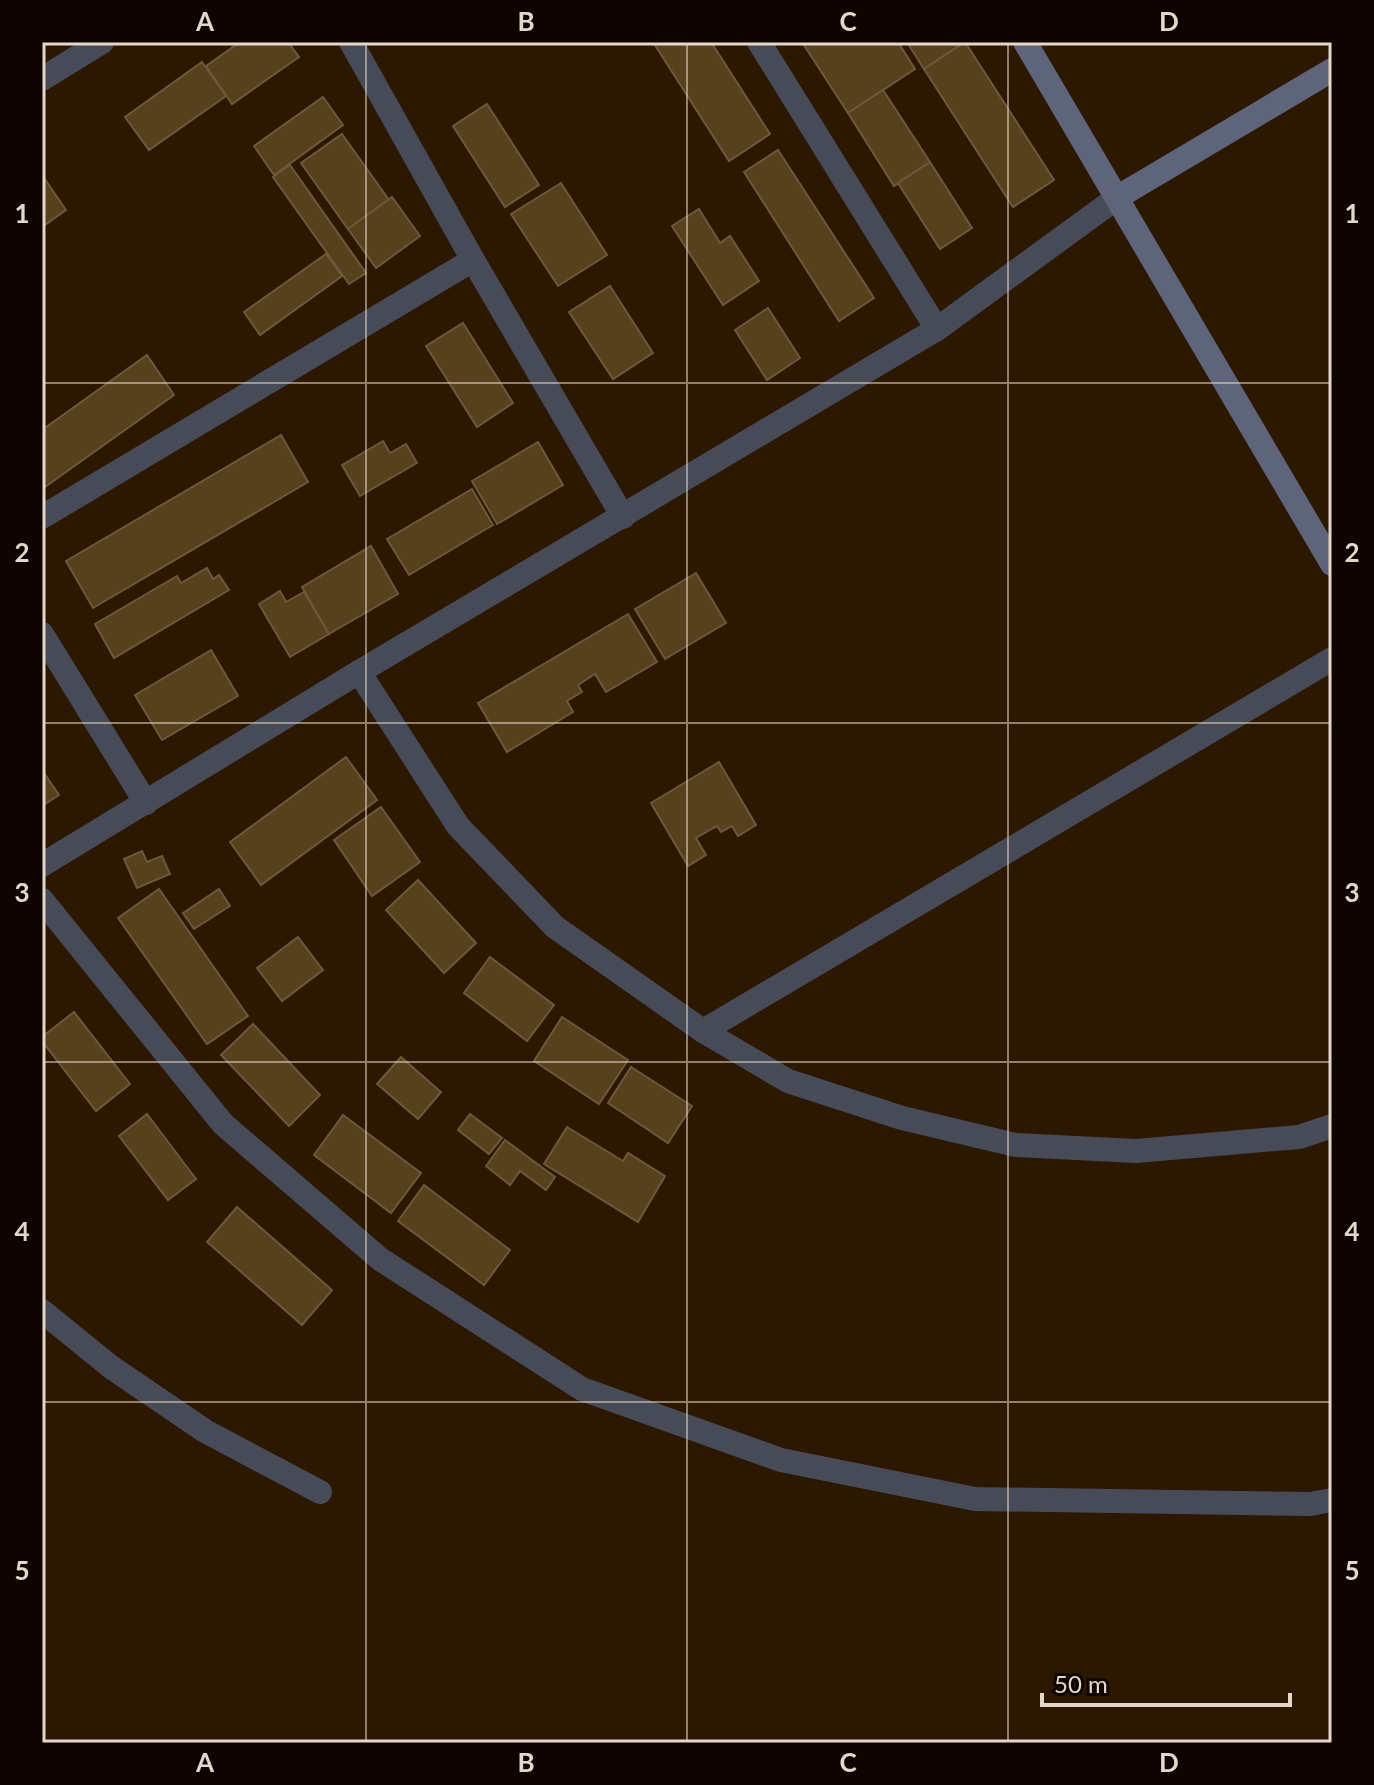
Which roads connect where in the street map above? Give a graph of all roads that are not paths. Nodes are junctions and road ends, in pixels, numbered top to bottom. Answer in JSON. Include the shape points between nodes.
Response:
{"nodes":[{"id":1,"x":102,"y":42,"type":"edge"},
{"id":2,"x":351,"y":42,"type":"edge"},
{"id":3,"x":759,"y":42,"type":"edge"},
{"id":4,"x":1025,"y":42,"type":"edge"},
{"id":5,"x":1332,"y":70,"type":"edge"},
{"id":6,"x":42,"y":79,"type":"edge"},
{"id":7,"x":1118,"y":197,"type":"junction"},
{"id":8,"x":473,"y":260,"type":"junction"},
{"id":9,"x":937,"y":329,"type":"junction"},
{"id":10,"x":42,"y":517,"type":"edge"},
{"id":11,"x":623,"y":517,"type":"junction"},
{"id":12,"x":1332,"y":564,"type":"edge"},
{"id":13,"x":42,"y":634,"type":"edge"},
{"id":14,"x":1332,"y":659,"type":"edge"},
{"id":15,"x":359,"y":672,"type":"junction"},
{"id":16,"x":146,"y":803,"type":"junction"},
{"id":17,"x":42,"y":865,"type":"edge"},
{"id":18,"x":42,"y":900,"type":"edge"},
{"id":19,"x":703,"y":1031,"type":"junction"},
{"id":20,"x":1332,"y":1126,"type":"edge"},
{"id":21,"x":42,"y":1311,"type":"edge"},
{"id":22,"x":320,"y":1492,"type":"dead end"},
{"id":23,"x":1332,"y":1500,"type":"edge"}],
"edges":[{"from":1,"to":6,"type":"street"},
{"from":2,"to":8,"type":"street"},
{"from":3,"to":9,"type":"street"},
{"from":4,"to":7,"type":"street"},
{"from":5,"to":7,"type":"street"},
{"from":7,"to":9,"type":"street"},
{"from":7,"to":12,"type":"street"},
{"from":8,"to":10,"type":"street"},
{"from":8,"to":11,"type":"street"},
{"from":9,"to":11,"type":"street"},
{"from":11,"to":15,"type":"street"},
{"from":13,"to":16,"type":"street"},
{"from":14,"to":19,"type":"street"},
{"from":15,"to":16,"type":"street"},
{"from":15,"to":19,"type":"street","via":[[458,826],[555,927]]},
{"from":16,"to":17,"type":"street"},
{"from":18,"to":23,"type":"street","via":[[223,1124],[380,1259],[582,1389],[781,1460],[975,1499],[1310,1504]]},
{"from":19,"to":20,"type":"street","via":[[788,1081],[902,1118],[1016,1145],[1136,1151],[1299,1137]]},
{"from":21,"to":22,"type":"street","via":[[111,1367],[205,1431]]}]}
